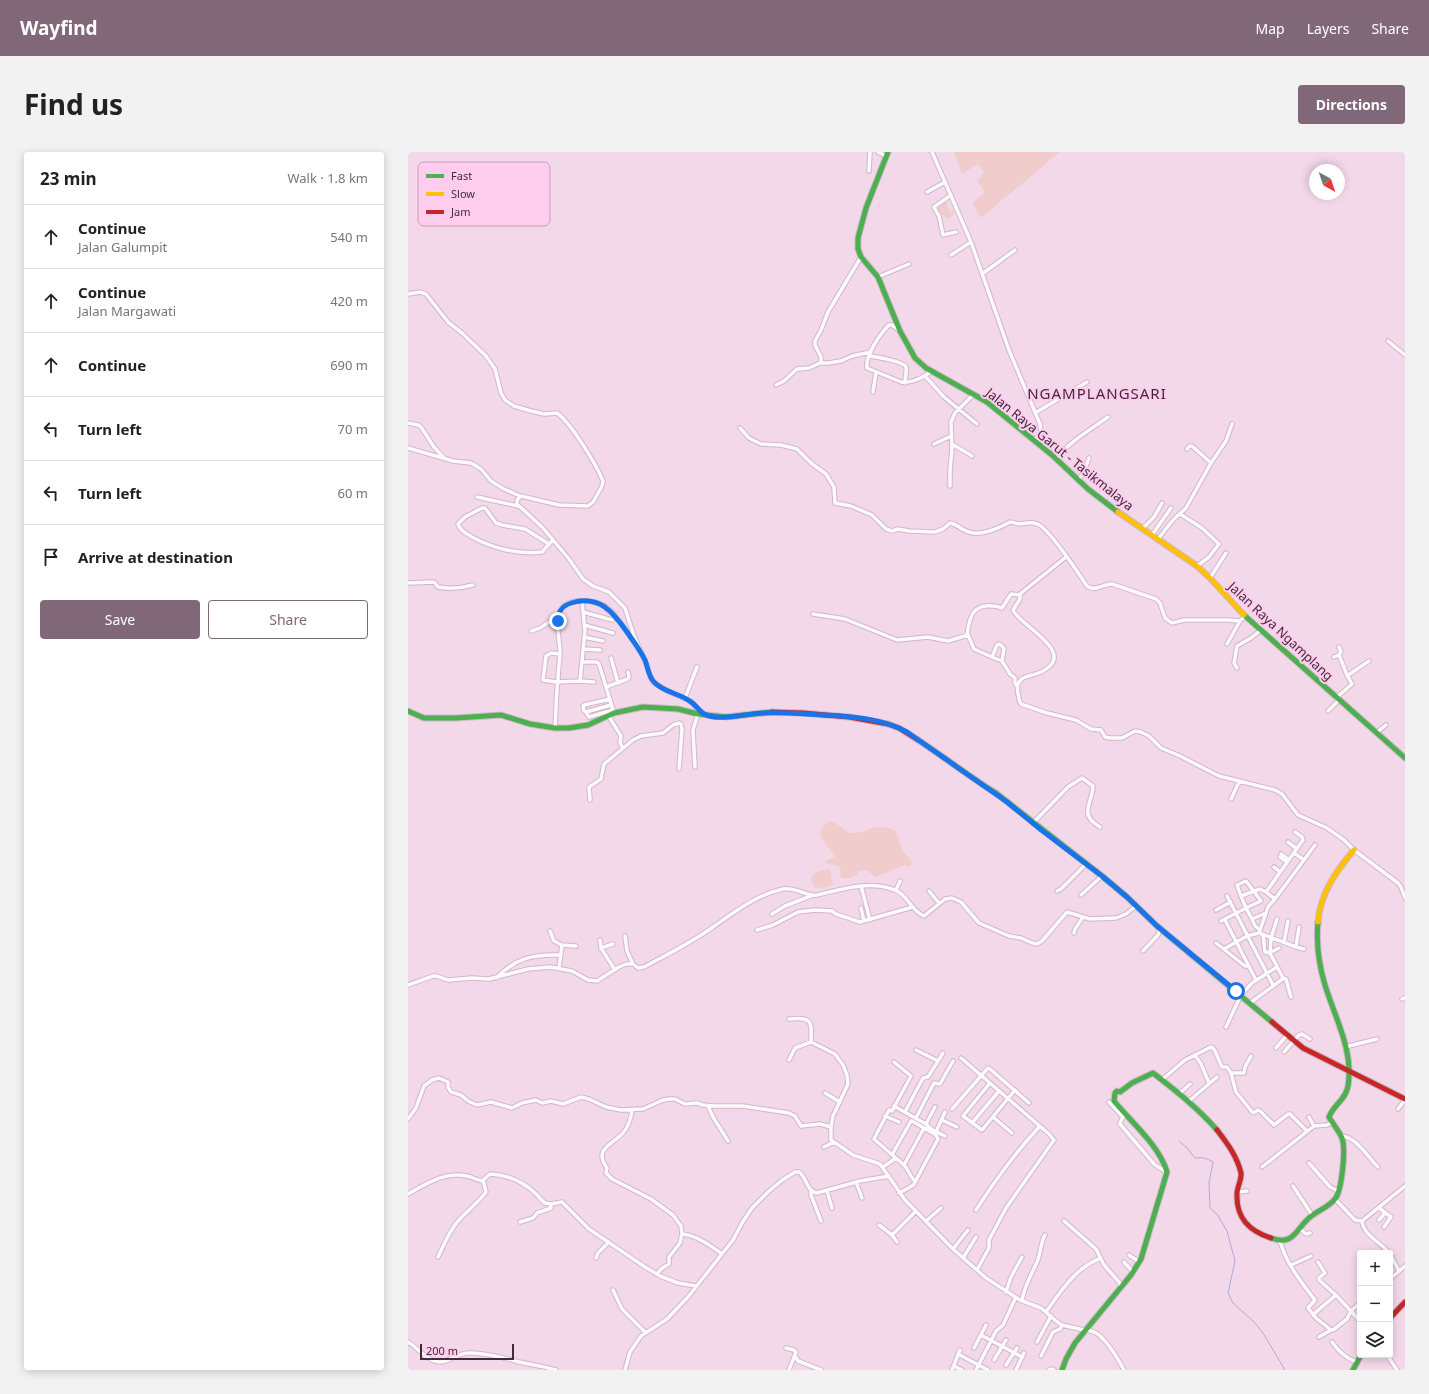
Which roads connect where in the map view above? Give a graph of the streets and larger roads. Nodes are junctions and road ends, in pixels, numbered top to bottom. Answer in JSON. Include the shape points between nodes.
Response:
{"nodes":[{"id":1,"x":870,"y":152,"type":"edge"},
{"id":2,"x":878,"y":152,"type":"edge"},
{"id":3,"x":932,"y":152,"type":"edge"},
{"id":4,"x":887,"y":154,"type":"edge"},
{"id":5,"x":869,"y":171,"type":"dead end"},
{"id":6,"x":945,"y":182,"type":"junction"},
{"id":7,"x":927,"y":192,"type":"dead end"},
{"id":8,"x":951,"y":195,"type":"junction"},
{"id":9,"x":956,"y":232,"type":"dead end"},
{"id":10,"x":971,"y":242,"type":"junction"},
{"id":11,"x":1015,"y":250,"type":"dead end"},
{"id":12,"x":951,"y":255,"type":"dead end"},
{"id":13,"x":861,"y":257,"type":"junction"},
{"id":14,"x":909,"y":264,"type":"dead end"},
{"id":15,"x":982,"y":274,"type":"junction"},
{"id":16,"x":878,"y":277,"type":"junction"},
{"id":17,"x":408,"y":294,"type":"edge"},
{"id":18,"x":900,"y":331,"type":"junction"},
{"id":19,"x":1388,"y":341,"type":"dead end"},
{"id":20,"x":870,"y":354,"type":"junction"},
{"id":21,"x":1405,"y":355,"type":"edge"},
{"id":22,"x":821,"y":363,"type":"junction"},
{"id":23,"x":932,"y":371,"type":"junction"},
{"id":24,"x":876,"y":372,"type":"junction"},
{"id":25,"x":925,"y":376,"type":"junction"},
{"id":26,"x":1087,"y":382,"type":"dead end"},
{"id":27,"x":904,"y":383,"type":"junction"},
{"id":28,"x":776,"y":385,"type":"dead end"},
{"id":29,"x":873,"y":392,"type":"dead end"},
{"id":30,"x":974,"y":394,"type":"junction"},
{"id":31,"x":958,"y":409,"type":"junction"},
{"id":32,"x":1035,"y":413,"type":"junction"},
{"id":33,"x":1108,"y":417,"type":"dead end"},
{"id":34,"x":408,"y":423,"type":"edge"},
{"id":35,"x":977,"y":424,"type":"dead end"},
{"id":36,"x":1232,"y":424,"type":"dead end"},
{"id":37,"x":740,"y":428,"type":"dead end"},
{"id":38,"x":951,"y":436,"type":"junction"},
{"id":39,"x":1034,"y":440,"type":"junction"},
{"id":40,"x":934,"y":444,"type":"dead end"},
{"id":41,"x":952,"y":444,"type":"junction"},
{"id":42,"x":408,"y":448,"type":"edge"},
{"id":43,"x":1187,"y":449,"type":"dead end"},
{"id":44,"x":972,"y":456,"type":"dead end"},
{"id":45,"x":1088,"y":458,"type":"dead end"},
{"id":46,"x":445,"y":459,"type":"junction"},
{"id":47,"x":1056,"y":459,"type":"junction"},
{"id":48,"x":1211,"y":463,"type":"junction"},
{"id":49,"x":1078,"y":480,"type":"junction"},
{"id":50,"x":950,"y":486,"type":"dead end"},
{"id":51,"x":520,"y":496,"type":"junction"},
{"id":52,"x":477,"y":498,"type":"dead end"},
{"id":53,"x":1162,"y":503,"type":"dead end"},
{"id":54,"x":518,"y":506,"type":"junction"},
{"id":55,"x":1171,"y":508,"type":"dead end"},
{"id":56,"x":1180,"y":514,"type":"junction"},
{"id":57,"x":1140,"y":527,"type":"junction"},
{"id":58,"x":1152,"y":535,"type":"junction"},
{"id":59,"x":1158,"y":539,"type":"junction"},
{"id":60,"x":552,"y":541,"type":"junction"},
{"id":61,"x":549,"y":544,"type":"junction"},
{"id":62,"x":1226,"y":553,"type":"dead end"},
{"id":63,"x":1065,"y":557,"type":"junction"},
{"id":64,"x":1197,"y":566,"type":"junction"},
{"id":65,"x":1210,"y":578,"type":"junction"},
{"id":66,"x":408,"y":583,"type":"edge"},
{"id":67,"x":473,"y":585,"type":"dead end"},
{"id":68,"x":1019,"y":596,"type":"junction"},
{"id":69,"x":582,"y":601,"type":"junction"},
{"id":70,"x":583,"y":612,"type":"junction"},
{"id":71,"x":813,"y":614,"type":"dead end"},
{"id":72,"x":1244,"y":614,"type":"junction"},
{"id":73,"x":558,"y":616,"type":"junction"},
{"id":74,"x":612,"y":620,"type":"dead end"},
{"id":75,"x":1240,"y":621,"type":"junction"},
{"id":76,"x":584,"y":625,"type":"junction"},
{"id":77,"x":1261,"y":630,"type":"junction"},
{"id":78,"x":531,"y":631,"type":"dead end"},
{"id":79,"x":613,"y":633,"type":"dead end"},
{"id":80,"x":967,"y":635,"type":"junction"},
{"id":81,"x":584,"y":637,"type":"junction"},
{"id":82,"x":603,"y":641,"type":"dead end"},
{"id":83,"x":1227,"y":644,"type":"dead end"},
{"id":84,"x":638,"y":646,"type":"junction"},
{"id":85,"x":1339,"y":647,"type":"dead end"},
{"id":86,"x":583,"y":649,"type":"junction"},
{"id":87,"x":600,"y":650,"type":"dead end"},
{"id":88,"x":560,"y":654,"type":"junction"},
{"id":89,"x":1339,"y":655,"type":"junction"},
{"id":90,"x":992,"y":657,"type":"junction"},
{"id":91,"x":1334,"y":657,"type":"dead end"},
{"id":92,"x":611,"y":658,"type":"dead end"},
{"id":93,"x":1002,"y":661,"type":"junction"},
{"id":94,"x":1369,"y":661,"type":"dead end"},
{"id":95,"x":582,"y":662,"type":"junction"},
{"id":96,"x":697,"y":667,"type":"dead end"},
{"id":97,"x":1237,"y":668,"type":"dead end"},
{"id":98,"x":628,"y":672,"type":"dead end"},
{"id":99,"x":1347,"y":676,"type":"junction"},
{"id":100,"x":580,"y":681,"type":"junction"},
{"id":101,"x":557,"y":682,"type":"junction"},
{"id":102,"x":594,"y":682,"type":"dead end"},
{"id":103,"x":618,"y":683,"type":"junction"},
{"id":104,"x":1017,"y":686,"type":"junction"},
{"id":105,"x":606,"y":687,"type":"junction"},
{"id":106,"x":685,"y":698,"type":"junction"},
{"id":107,"x":610,"y":699,"type":"junction"},
{"id":108,"x":1338,"y":699,"type":"junction"},
{"id":109,"x":612,"y":705,"type":"junction"},
{"id":110,"x":408,"y":711,"type":"edge"},
{"id":111,"x":1328,"y":711,"type":"dead end"},
{"id":112,"x":586,"y":712,"type":"junction"},
{"id":113,"x":612,"y":713,"type":"junction"},
{"id":114,"x":698,"y":714,"type":"junction"},
{"id":115,"x":706,"y":715,"type":"junction"},
{"id":116,"x":1386,"y":724,"type":"dead end"},
{"id":117,"x":555,"y":728,"type":"junction"},
{"id":118,"x":1376,"y":733,"type":"junction"},
{"id":119,"x":622,"y":747,"type":"junction"},
{"id":120,"x":1405,"y":758,"type":"edge"},
{"id":121,"x":695,"y":767,"type":"dead end"},
{"id":122,"x":679,"y":769,"type":"dead end"},
{"id":123,"x":1239,"y":784,"type":"junction"},
{"id":124,"x":1231,"y":799,"type":"dead end"},
{"id":125,"x":590,"y":800,"type":"dead end"},
{"id":126,"x":1033,"y":823,"type":"junction"},
{"id":127,"x":1100,"y":827,"type":"dead end"},
{"id":128,"x":1295,"y":832,"type":"dead end"},
{"id":129,"x":1288,"y":842,"type":"dead end"},
{"id":130,"x":1315,"y":845,"type":"dead end"},
{"id":131,"x":1297,"y":849,"type":"junction"},
{"id":132,"x":1354,"y":850,"type":"junction"},
{"id":133,"x":1294,"y":853,"type":"junction"},
{"id":134,"x":1280,"y":855,"type":"dead end"},
{"id":135,"x":1304,"y":860,"type":"junction"},
{"id":136,"x":1288,"y":861,"type":"junction"},
{"id":137,"x":1086,"y":864,"type":"junction"},
{"id":138,"x":1274,"y":866,"type":"dead end"},
{"id":139,"x":1280,"y":872,"type":"junction"},
{"id":140,"x":1102,"y":876,"type":"junction"},
{"id":141,"x":900,"y":881,"type":"dead end"},
{"id":142,"x":861,"y":886,"type":"junction"},
{"id":143,"x":896,"y":890,"type":"junction"},
{"id":144,"x":929,"y":891,"type":"dead end"},
{"id":145,"x":1057,"y":891,"type":"dead end"},
{"id":146,"x":1253,"y":891,"type":"junction"},
{"id":147,"x":1266,"y":892,"type":"junction"},
{"id":148,"x":813,"y":895,"type":"junction"},
{"id":149,"x":1082,"y":895,"type":"dead end"},
{"id":150,"x":1228,"y":896,"type":"dead end"},
{"id":151,"x":1241,"y":896,"type":"junction"},
{"id":152,"x":1405,"y":898,"type":"edge"},
{"id":153,"x":1275,"y":900,"type":"junction"},
{"id":154,"x":1261,"y":901,"type":"junction"},
{"id":155,"x":1231,"y":902,"type":"junction"},
{"id":156,"x":939,"y":904,"type":"junction"},
{"id":157,"x":1136,"y":906,"type":"junction"},
{"id":158,"x":913,"y":907,"type":"junction"},
{"id":159,"x":1268,"y":907,"type":"junction"},
{"id":160,"x":862,"y":908,"type":"dead end"},
{"id":161,"x":1246,"y":908,"type":"junction"},
{"id":162,"x":1216,"y":910,"type":"dead end"},
{"id":163,"x":1236,"y":913,"type":"junction"},
{"id":164,"x":1266,"y":913,"type":"junction"},
{"id":165,"x":772,"y":914,"type":"dead end"},
{"id":166,"x":1083,"y":917,"type":"junction"},
{"id":167,"x":1252,"y":919,"type":"junction"},
{"id":168,"x":1277,"y":919,"type":"dead end"},
{"id":169,"x":870,"y":920,"type":"junction"},
{"id":170,"x":864,"y":921,"type":"junction"},
{"id":171,"x":1288,"y":922,"type":"dead end"},
{"id":172,"x":1299,"y":926,"type":"dead end"},
{"id":173,"x":1160,"y":928,"type":"junction"},
{"id":174,"x":757,"y":930,"type":"dead end"},
{"id":175,"x":550,"y":931,"type":"dead end"},
{"id":176,"x":1259,"y":931,"type":"junction"},
{"id":177,"x":1074,"y":933,"type":"dead end"},
{"id":178,"x":1263,"y":935,"type":"junction"},
{"id":179,"x":625,"y":936,"type":"dead end"},
{"id":180,"x":1247,"y":936,"type":"junction"},
{"id":181,"x":1271,"y":938,"type":"junction"},
{"id":182,"x":600,"y":940,"type":"dead end"},
{"id":183,"x":1237,"y":942,"type":"junction"},
{"id":184,"x":1284,"y":942,"type":"junction"},
{"id":185,"x":1216,"y":943,"type":"dead end"},
{"id":186,"x":612,"y":944,"type":"dead end"},
{"id":187,"x":562,"y":945,"type":"junction"},
{"id":188,"x":576,"y":946,"type":"dead end"},
{"id":189,"x":1296,"y":947,"type":"junction"},
{"id":190,"x":601,"y":948,"type":"junction"},
{"id":191,"x":1279,"y":948,"type":"dead end"},
{"id":192,"x":1224,"y":949,"type":"junction"},
{"id":193,"x":1304,"y":949,"type":"dead end"},
{"id":194,"x":1143,"y":952,"type":"dead end"},
{"id":195,"x":1270,"y":953,"type":"junction"},
{"id":196,"x":560,"y":954,"type":"junction"},
{"id":197,"x":633,"y":964,"type":"junction"},
{"id":198,"x":1249,"y":966,"type":"junction"},
{"id":199,"x":559,"y":968,"type":"junction"},
{"id":200,"x":1277,"y":968,"type":"junction"},
{"id":201,"x":615,"y":970,"type":"junction"},
{"id":202,"x":1267,"y":974,"type":"junction"},
{"id":203,"x":495,"y":978,"type":"junction"},
{"id":204,"x":1283,"y":978,"type":"junction"},
{"id":205,"x":1256,"y":980,"type":"junction"},
{"id":206,"x":408,"y":985,"type":"edge"},
{"id":207,"x":1273,"y":986,"type":"junction"},
{"id":208,"x":1241,"y":995,"type":"junction"},
{"id":209,"x":1291,"y":997,"type":"dead end"},
{"id":210,"x":1250,"y":1003,"type":"junction"},
{"id":211,"x":789,"y":1019,"type":"dead end"},
{"id":212,"x":1226,"y":1027,"type":"dead end"},
{"id":213,"x":1287,"y":1035,"type":"junction"},
{"id":214,"x":1377,"y":1038,"type":"dead end"},
{"id":215,"x":1310,"y":1039,"type":"dead end"},
{"id":216,"x":1294,"y":1041,"type":"junction"},
{"id":217,"x":811,"y":1042,"type":"junction"},
{"id":218,"x":1345,"y":1047,"type":"junction"},
{"id":219,"x":1276,"y":1048,"type":"dead end"},
{"id":220,"x":916,"y":1050,"type":"dead end"},
{"id":221,"x":1284,"y":1052,"type":"dead end"},
{"id":222,"x":943,"y":1053,"type":"dead end"},
{"id":223,"x":1196,"y":1055,"type":"junction"},
{"id":224,"x":1251,"y":1056,"type":"dead end"},
{"id":225,"x":961,"y":1058,"type":"dead end"},
{"id":226,"x":788,"y":1060,"type":"dead end"},
{"id":227,"x":938,"y":1061,"type":"junction"},
{"id":228,"x":953,"y":1061,"type":"dead end"},
{"id":229,"x":894,"y":1062,"type":"dead end"},
{"id":230,"x":1347,"y":1070,"type":"junction"},
{"id":231,"x":1230,"y":1073,"type":"junction"},
{"id":232,"x":981,"y":1076,"type":"junction"},
{"id":233,"x":1217,"y":1077,"type":"dead end"},
{"id":234,"x":1163,"y":1080,"type":"junction"},
{"id":235,"x":990,"y":1083,"type":"junction"},
{"id":236,"x":1209,"y":1083,"type":"junction"},
{"id":237,"x":1190,"y":1084,"type":"dead end"},
{"id":238,"x":1015,"y":1090,"type":"junction"},
{"id":239,"x":999,"y":1091,"type":"junction"},
{"id":240,"x":1181,"y":1092,"type":"junction"},
{"id":241,"x":825,"y":1094,"type":"dead end"},
{"id":242,"x":1008,"y":1099,"type":"junction"},
{"id":243,"x":1190,"y":1100,"type":"junction"},
{"id":244,"x":1405,"y":1100,"type":"edge"},
{"id":245,"x":840,"y":1102,"type":"junction"},
{"id":246,"x":1109,"y":1102,"type":"dead end"},
{"id":247,"x":1029,"y":1103,"type":"dead end"},
{"id":248,"x":708,"y":1106,"type":"junction"},
{"id":249,"x":894,"y":1106,"type":"junction"},
{"id":250,"x":935,"y":1107,"type":"dead end"},
{"id":251,"x":952,"y":1109,"type":"dead end"},
{"id":252,"x":1398,"y":1109,"type":"dead end"},
{"id":253,"x":632,"y":1110,"type":"junction"},
{"id":254,"x":905,"y":1112,"type":"junction"},
{"id":255,"x":946,"y":1112,"type":"dead end"},
{"id":256,"x":885,"y":1116,"type":"junction"},
{"id":257,"x":993,"y":1117,"type":"junction"},
{"id":258,"x":1309,"y":1117,"type":"dead end"},
{"id":259,"x":916,"y":1118,"type":"junction"},
{"id":260,"x":408,"y":1119,"type":"edge"},
{"id":261,"x":942,"y":1120,"type":"junction"},
{"id":262,"x":899,"y":1122,"type":"dead end"},
{"id":263,"x":972,"y":1123,"type":"junction"},
{"id":264,"x":1329,"y":1124,"type":"junction"},
{"id":265,"x":925,"y":1126,"type":"junction"},
{"id":266,"x":1040,"y":1126,"type":"junction"},
{"id":267,"x":1314,"y":1126,"type":"junction"},
{"id":268,"x":831,"y":1127,"type":"junction"},
{"id":269,"x":957,"y":1127,"type":"dead end"},
{"id":270,"x":1307,"y":1131,"type":"junction"},
{"id":271,"x":936,"y":1132,"type":"junction"},
{"id":272,"x":1012,"y":1133,"type":"dead end"},
{"id":273,"x":945,"y":1136,"type":"dead end"},
{"id":274,"x":1341,"y":1136,"type":"junction"},
{"id":275,"x":728,"y":1141,"type":"dead end"},
{"id":276,"x":834,"y":1142,"type":"junction"},
{"id":277,"x":824,"y":1147,"type":"dead end"},
{"id":278,"x":892,"y":1155,"type":"junction"},
{"id":279,"x":896,"y":1158,"type":"junction"},
{"id":280,"x":1309,"y":1163,"type":"dead end"},
{"id":281,"x":904,"y":1165,"type":"junction"},
{"id":282,"x":883,"y":1167,"type":"junction"},
{"id":283,"x":1262,"y":1167,"type":"dead end"},
{"id":284,"x":1378,"y":1167,"type":"dead end"},
{"id":285,"x":1165,"y":1171,"type":"junction"},
{"id":286,"x":889,"y":1176,"type":"junction"},
{"id":287,"x":483,"y":1180,"type":"junction"},
{"id":288,"x":915,"y":1181,"type":"junction"},
{"id":289,"x":856,"y":1182,"type":"junction"},
{"id":290,"x":1293,"y":1186,"type":"dead end"},
{"id":291,"x":1405,"y":1186,"type":"edge"},
{"id":292,"x":811,"y":1190,"type":"junction"},
{"id":293,"x":1338,"y":1190,"type":"junction"},
{"id":294,"x":827,"y":1191,"type":"junction"},
{"id":295,"x":1247,"y":1191,"type":"dead end"},
{"id":296,"x":1239,"y":1192,"type":"junction"},
{"id":297,"x":899,"y":1193,"type":"junction"},
{"id":298,"x":408,"y":1194,"type":"edge"},
{"id":299,"x":862,"y":1198,"type":"dead end"},
{"id":300,"x":1335,"y":1199,"type":"junction"},
{"id":301,"x":551,"y":1204,"type":"junction"},
{"id":302,"x":832,"y":1208,"type":"dead end"},
{"id":303,"x":941,"y":1208,"type":"dead end"},
{"id":304,"x":1379,"y":1208,"type":"junction"},
{"id":305,"x":976,"y":1210,"type":"dead end"},
{"id":306,"x":916,"y":1211,"type":"junction"},
{"id":307,"x":1385,"y":1213,"type":"junction"},
{"id":308,"x":1311,"y":1214,"type":"junction"},
{"id":309,"x":821,"y":1220,"type":"dead end"},
{"id":310,"x":1379,"y":1220,"type":"dead end"},
{"id":311,"x":926,"y":1221,"type":"junction"},
{"id":312,"x":1064,"y":1221,"type":"dead end"},
{"id":313,"x":1362,"y":1221,"type":"junction"},
{"id":314,"x":520,"y":1222,"type":"dead end"},
{"id":315,"x":879,"y":1225,"type":"dead end"},
{"id":316,"x":1384,"y":1227,"type":"dead end"},
{"id":317,"x":1300,"y":1229,"type":"junction"},
{"id":318,"x":968,"y":1230,"type":"dead end"},
{"id":319,"x":1310,"y":1233,"type":"dead end"},
{"id":320,"x":682,"y":1234,"type":"junction"},
{"id":321,"x":892,"y":1235,"type":"junction"},
{"id":322,"x":1045,"y":1235,"type":"dead end"},
{"id":323,"x":976,"y":1237,"type":"dead end"},
{"id":324,"x":1280,"y":1241,"type":"junction"},
{"id":325,"x":609,"y":1242,"type":"junction"},
{"id":326,"x":897,"y":1242,"type":"dead end"},
{"id":327,"x":953,"y":1249,"type":"junction"},
{"id":328,"x":1386,"y":1250,"type":"edge"},
{"id":329,"x":722,"y":1254,"type":"junction"},
{"id":330,"x":1129,"y":1254,"type":"dead end"},
{"id":331,"x":438,"y":1256,"type":"dead end"},
{"id":332,"x":1311,"y":1256,"type":"dead end"},
{"id":333,"x":1022,"y":1257,"type":"dead end"},
{"id":334,"x":596,"y":1258,"type":"dead end"},
{"id":335,"x":963,"y":1258,"type":"junction"},
{"id":336,"x":1101,"y":1258,"type":"junction"},
{"id":337,"x":1393,"y":1260,"type":"edge"},
{"id":338,"x":1138,"y":1261,"type":"junction"},
{"id":339,"x":1124,"y":1262,"type":"dead end"},
{"id":340,"x":1318,"y":1262,"type":"dead end"},
{"id":341,"x":1291,"y":1265,"type":"junction"},
{"id":342,"x":1405,"y":1266,"type":"edge"},
{"id":343,"x":977,"y":1270,"type":"junction"},
{"id":344,"x":1132,"y":1271,"type":"junction"},
{"id":345,"x":1399,"y":1271,"type":"junction"},
{"id":346,"x":657,"y":1274,"type":"junction"},
{"id":347,"x":1393,"y":1276,"type":"edge"},
{"id":348,"x":696,"y":1286,"type":"junction"},
{"id":349,"x":1120,"y":1286,"type":"junction"},
{"id":350,"x":613,"y":1290,"type":"dead end"},
{"id":351,"x":1006,"y":1292,"type":"junction"},
{"id":352,"x":1336,"y":1295,"type":"junction"},
{"id":353,"x":1016,"y":1297,"type":"junction"},
{"id":354,"x":1022,"y":1301,"type":"junction"},
{"id":355,"x":1405,"y":1302,"type":"edge"},
{"id":356,"x":1357,"y":1306,"type":"edge"},
{"id":357,"x":1351,"y":1311,"type":"junction"},
{"id":358,"x":1046,"y":1312,"type":"junction"},
{"id":359,"x":1313,"y":1315,"type":"junction"},
{"id":360,"x":1393,"y":1315,"type":"edge"},
{"id":361,"x":1051,"y":1316,"type":"junction"},
{"id":362,"x":1357,"y":1318,"type":"edge"},
{"id":363,"x":986,"y":1325,"type":"dead end"},
{"id":364,"x":1062,"y":1325,"type":"junction"},
{"id":365,"x":1084,"y":1330,"type":"junction"},
{"id":366,"x":1331,"y":1330,"type":"junction"},
{"id":367,"x":645,"y":1332,"type":"junction"},
{"id":368,"x":981,"y":1335,"type":"junction"},
{"id":369,"x":1319,"y":1337,"type":"dead end"},
{"id":370,"x":1006,"y":1340,"type":"dead end"},
{"id":371,"x":992,"y":1341,"type":"junction"},
{"id":372,"x":408,"y":1342,"type":"edge"},
{"id":373,"x":1037,"y":1342,"type":"dead end"},
{"id":374,"x":1332,"y":1342,"type":"dead end"},
{"id":375,"x":1003,"y":1346,"type":"junction"},
{"id":376,"x":786,"y":1348,"type":"dead end"},
{"id":377,"x":974,"y":1348,"type":"dead end"},
{"id":378,"x":1016,"y":1348,"type":"dead end"},
{"id":379,"x":1014,"y":1352,"type":"junction"},
{"id":380,"x":1024,"y":1353,"type":"dead end"},
{"id":381,"x":795,"y":1356,"type":"junction"},
{"id":382,"x":1041,"y":1356,"type":"dead end"},
{"id":383,"x":1022,"y":1357,"type":"junction"},
{"id":384,"x":1358,"y":1358,"type":"edge"},
{"id":385,"x":1389,"y":1358,"type":"edge"},
{"id":386,"x":994,"y":1360,"type":"dead end"},
{"id":387,"x":1356,"y":1362,"type":"junction"},
{"id":388,"x":979,"y":1365,"type":"junction"},
{"id":389,"x":954,"y":1366,"type":"junction"},
{"id":390,"x":1006,"y":1366,"type":"dead end"},
{"id":391,"x":556,"y":1370,"type":"edge"},
{"id":392,"x":625,"y":1370,"type":"edge"},
{"id":393,"x":789,"y":1370,"type":"edge"},
{"id":394,"x":821,"y":1370,"type":"edge"},
{"id":395,"x":952,"y":1370,"type":"edge"},
{"id":396,"x":962,"y":1370,"type":"edge"},
{"id":397,"x":976,"y":1370,"type":"edge"},
{"id":398,"x":988,"y":1370,"type":"edge"},
{"id":399,"x":1016,"y":1370,"type":"edge"},
{"id":400,"x":1049,"y":1370,"type":"edge"},
{"id":401,"x":1054,"y":1370,"type":"edge"},
{"id":402,"x":1062,"y":1370,"type":"edge"},
{"id":403,"x":1124,"y":1370,"type":"edge"},
{"id":404,"x":1353,"y":1370,"type":"edge"},
{"id":405,"x":1397,"y":1370,"type":"edge"}],
"edges":[{"from":1,"to":5,"type":"street"},
{"from":2,"to":4,"type":"street"},
{"from":3,"to":6,"type":"street"},
{"from":4,"to":13,"type":"street","via":[[872,190],[861,227],[858,246]]},
{"from":6,"to":7,"type":"street"},
{"from":6,"to":8,"type":"street"},
{"from":8,"to":9,"type":"street","via":[[934,207],[943,235]]},
{"from":8,"to":10,"type":"street"},
{"from":10,"to":12,"type":"street"},
{"from":10,"to":15,"type":"street"},
{"from":11,"to":15,"type":"street"},
{"from":13,"to":16,"type":"street","name":"Jalan Raya Garut - Tasikmalaya"},
{"from":13,"to":22,"type":"street","via":[[815,341],[821,355]]},
{"from":14,"to":16,"type":"street"},
{"from":15,"to":32,"type":"street"},
{"from":16,"to":18,"type":"street","name":"Jalan Raya Garut - Tasikmalaya"},
{"from":17,"to":51,"type":"street","via":[[426,294],[448,322],[486,356],[495,369],[501,394],[508,402],[538,413],[557,413],[564,418],[603,481],[594,502],[588,506],[559,505]]},
{"from":18,"to":20,"type":"street","via":[[888,325]]},
{"from":18,"to":23,"type":"street","name":"Jalan Raya Garut - Tasikmalaya","via":[[915,358]]},
{"from":19,"to":21,"type":"street"},
{"from":20,"to":22,"type":"street"},
{"from":20,"to":24,"type":"street","via":[[866,367]]},
{"from":20,"to":27,"type":"street","via":[[904,365]]},
{"from":22,"to":28,"type":"street","via":[[797,369]]},
{"from":23,"to":25,"type":"street"},
{"from":23,"to":30,"type":"street","name":"Jalan Raya Garut - Tasikmalaya"},
{"from":24,"to":27,"type":"street"},
{"from":24,"to":29,"type":"street"},
{"from":25,"to":27,"type":"street"},
{"from":25,"to":31,"type":"street"},
{"from":26,"to":32,"type":"street"},
{"from":30,"to":31,"type":"street"},
{"from":30,"to":39,"type":"street","name":"Jalan Raya Garut - Tasikmalaya"},
{"from":31,"to":35,"type":"street"},
{"from":31,"to":38,"type":"street","via":[[951,422]]},
{"from":32,"to":39,"type":"street","via":[[1041,431]]},
{"from":33,"to":47,"type":"street","via":[[1075,439]]},
{"from":34,"to":46,"type":"street","via":[[418,425]]},
{"from":36,"to":48,"type":"street","via":[[1226,441]]},
{"from":37,"to":63,"type":"street","via":[[749,438],[761,444],[797,448],[826,474],[834,487],[835,503],[851,506],[872,515],[886,529],[935,532],[950,523],[973,534],[999,528],[1010,522],[1028,522],[1038,524],[1046,530]]},
{"from":38,"to":40,"type":"street"},
{"from":38,"to":41,"type":"street"},
{"from":39,"to":47,"type":"street","name":"Jalan Raya Garut - Tasikmalaya"},
{"from":41,"to":44,"type":"street"},
{"from":41,"to":50,"type":"street"},
{"from":42,"to":46,"type":"street"},
{"from":43,"to":48,"type":"street","via":[[1192,446]]},
{"from":45,"to":49,"type":"street","via":[[1086,469]]},
{"from":46,"to":51,"type":"street","via":[[472,462],[491,481]]},
{"from":47,"to":49,"type":"street","name":"Jalan Raya Garut - Tasikmalaya"},
{"from":48,"to":56,"type":"street","via":[[1188,506]]},
{"from":49,"to":57,"type":"street","name":"Jalan Raya Garut - Tasikmalaya"},
{"from":51,"to":54,"type":"street","via":[[516,501]]},
{"from":52,"to":54,"type":"street"},
{"from":53,"to":57,"type":"street","via":[[1154,517]]},
{"from":54,"to":60,"type":"street","via":[[543,528]]},
{"from":55,"to":58,"type":"street"},
{"from":56,"to":59,"type":"street"},
{"from":56,"to":64,"type":"street","via":[[1202,528],[1219,544],[1209,557]]},
{"from":57,"to":58,"type":"street","name":"Jalan Raya Ngamplang"},
{"from":58,"to":59,"type":"street","name":"Jalan Raya Ngamplang"},
{"from":59,"to":64,"type":"street","name":"Jalan Raya Ngamplang"},
{"from":60,"to":61,"type":"street"},
{"from":60,"to":84,"type":"street","via":[[583,579],[609,592],[625,608]]},
{"from":61,"to":61,"type":"street","via":[[544,551],[533,553],[489,546],[463,532],[458,524],[465,517],[485,508],[496,522],[525,529]]},
{"from":62,"to":65,"type":"street"},
{"from":63,"to":68,"type":"street"},
{"from":63,"to":75,"type":"street","via":[[1089,588],[1112,584],[1156,599],[1165,618],[1170,622]]},
{"from":64,"to":65,"type":"street","name":"Jalan Raya Ngamplang"},
{"from":65,"to":72,"type":"street","name":"Jalan Raya Ngamplang"},
{"from":66,"to":67,"type":"street","via":[[435,582],[438,587],[444,588]]},
{"from":68,"to":80,"type":"street","via":[[1013,593],[1010,595],[1002,608],[986,605],[973,611]]},
{"from":68,"to":104,"type":"street","via":[[1014,612],[1044,639],[1054,657],[1048,668],[1023,678]]},
{"from":69,"to":70,"type":"street"},
{"from":69,"to":73,"type":"street","via":[[564,606]]},
{"from":69,"to":84,"type":"street","via":[[607,608]]},
{"from":70,"to":74,"type":"street"},
{"from":70,"to":76,"type":"street"},
{"from":71,"to":80,"type":"street","via":[[845,619],[897,640],[929,637],[948,641]]},
{"from":72,"to":75,"type":"street"},
{"from":72,"to":77,"type":"street","name":"Jalan Raya Ngamplang"},
{"from":73,"to":78,"type":"street"},
{"from":73,"to":88,"type":"street"},
{"from":75,"to":83,"type":"street"},
{"from":76,"to":79,"type":"street"},
{"from":76,"to":81,"type":"street"},
{"from":77,"to":97,"type":"street","via":[[1237,646],[1234,663]]},
{"from":77,"to":108,"type":"street","name":"Jalan Raya Ngamplang"},
{"from":80,"to":90,"type":"street","via":[[974,649]]},
{"from":81,"to":82,"type":"street"},
{"from":81,"to":86,"type":"street"},
{"from":84,"to":106,"type":"street","via":[[653,682]]},
{"from":85,"to":89,"type":"street"},
{"from":86,"to":87,"type":"street"},
{"from":86,"to":95,"type":"street"},
{"from":88,"to":101,"type":"street"},
{"from":88,"to":101,"type":"street","via":[[546,656],[543,677],[545,681]]},
{"from":89,"to":91,"type":"street"},
{"from":89,"to":99,"type":"street"},
{"from":90,"to":93,"type":"street"},
{"from":90,"to":93,"type":"street","via":[[997,645],[1001,645],[1004,649]]},
{"from":92,"to":103,"type":"street"},
{"from":93,"to":104,"type":"street","via":[[1015,678]]},
{"from":94,"to":99,"type":"street"},
{"from":95,"to":100,"type":"street"},
{"from":95,"to":105,"type":"street","via":[[599,664]]},
{"from":96,"to":106,"type":"street"},
{"from":98,"to":103,"type":"street","via":[[629,678]]},
{"from":99,"to":108,"type":"street","via":[[1352,684]]},
{"from":100,"to":101,"type":"street"},
{"from":100,"to":102,"type":"street"},
{"from":101,"to":117,"type":"street"},
{"from":103,"to":105,"type":"street"},
{"from":104,"to":123,"type":"street","via":[[1020,702],[1024,705],[1076,720],[1091,729],[1099,729],[1108,738],[1120,738],[1134,731],[1141,732],[1161,748]]},
{"from":105,"to":107,"type":"street"},
{"from":106,"to":115,"type":"street"},
{"from":107,"to":109,"type":"street"},
{"from":107,"to":112,"type":"street","via":[[584,705]]},
{"from":108,"to":111,"type":"street"},
{"from":108,"to":118,"type":"street","name":"Jalan Raya Ngamplang"},
{"from":109,"to":112,"type":"street"},
{"from":109,"to":113,"type":"street"},
{"from":110,"to":117,"type":"street","via":[[426,718],[500,715],[518,722]]},
{"from":112,"to":113,"type":"street","via":[[589,717]]},
{"from":113,"to":114,"type":"street","via":[[655,707]]},
{"from":113,"to":117,"type":"street","via":[[583,727]]},
{"from":113,"to":119,"type":"street"},
{"from":114,"to":115,"type":"street"},
{"from":114,"to":121,"type":"street","via":[[693,730]]},
{"from":115,"to":126,"type":"street","via":[[839,715],[888,724],[912,735],[996,793]]},
{"from":116,"to":118,"type":"street"},
{"from":118,"to":120,"type":"street","name":"Jalan Raya Ngamplang"},
{"from":119,"to":122,"type":"street","via":[[638,737],[663,733],[673,725],[681,723]]},
{"from":119,"to":125,"type":"street","via":[[604,764],[601,779],[589,787]]},
{"from":123,"to":124,"type":"street"},
{"from":123,"to":132,"type":"street","via":[[1254,784],[1278,792],[1298,815],[1327,828]]},
{"from":126,"to":127,"type":"street","via":[[1068,787],[1082,778],[1093,786],[1088,815]]},
{"from":126,"to":137,"type":"street"},
{"from":128,"to":131,"type":"street","via":[[1303,839]]},
{"from":129,"to":131,"type":"street"},
{"from":130,"to":135,"type":"street"},
{"from":131,"to":133,"type":"street"},
{"from":132,"to":152,"type":"street","via":[[1399,884]]},
{"from":132,"to":218,"type":"street","via":[[1326,890],[1318,920],[1318,960]]},
{"from":133,"to":135,"type":"street"},
{"from":133,"to":136,"type":"street"},
{"from":134,"to":136,"type":"street"},
{"from":135,"to":153,"type":"street"},
{"from":136,"to":139,"type":"street"},
{"from":137,"to":140,"type":"street"},
{"from":137,"to":145,"type":"street"},
{"from":138,"to":139,"type":"street"},
{"from":139,"to":147,"type":"street"},
{"from":140,"to":149,"type":"street"},
{"from":140,"to":157,"type":"street"},
{"from":141,"to":143,"type":"street"},
{"from":142,"to":143,"type":"street","via":[[876,885]]},
{"from":142,"to":148,"type":"street"},
{"from":142,"to":169,"type":"street"},
{"from":143,"to":158,"type":"street"},
{"from":144,"to":156,"type":"street"},
{"from":146,"to":147,"type":"street","via":[[1260,889]]},
{"from":146,"to":151,"type":"street"},
{"from":146,"to":151,"type":"street","via":[[1246,881],[1243,882],[1237,885]]},
{"from":146,"to":154,"type":"street"},
{"from":147,"to":153,"type":"street"},
{"from":148,"to":165,"type":"street"},
{"from":148,"to":197,"type":"street","via":[[789,888],[771,892],[733,913],[682,947],[642,968]]},
{"from":150,"to":155,"type":"street"},
{"from":151,"to":161,"type":"street"},
{"from":153,"to":159,"type":"street"},
{"from":154,"to":159,"type":"street"},
{"from":154,"to":161,"type":"street"},
{"from":155,"to":162,"type":"street"},
{"from":155,"to":163,"type":"street"},
{"from":156,"to":158,"type":"street","via":[[926,916],[921,915]]},
{"from":156,"to":166,"type":"street","via":[[947,898],[959,900],[979,922],[1009,936],[1037,944],[1067,912]]},
{"from":157,"to":166,"type":"street","via":[[1122,917]]},
{"from":157,"to":173,"type":"street"},
{"from":158,"to":169,"type":"street"},
{"from":159,"to":164,"type":"street"},
{"from":160,"to":170,"type":"street"},
{"from":161,"to":163,"type":"street"},
{"from":161,"to":167,"type":"street"},
{"from":163,"to":180,"type":"street"},
{"from":163,"to":183,"type":"street","via":[[1223,920]]},
{"from":164,"to":167,"type":"street"},
{"from":164,"to":176,"type":"street"},
{"from":166,"to":177,"type":"street"},
{"from":167,"to":176,"type":"street"},
{"from":168,"to":181,"type":"street"},
{"from":169,"to":170,"type":"street"},
{"from":170,"to":174,"type":"street","via":[[856,922],[833,911],[811,910],[795,913]]},
{"from":171,"to":184,"type":"street"},
{"from":172,"to":189,"type":"street"},
{"from":173,"to":194,"type":"street","via":[[1158,935]]},
{"from":173,"to":208,"type":"street"},
{"from":175,"to":187,"type":"street","via":[[554,941]]},
{"from":176,"to":178,"type":"street"},
{"from":176,"to":180,"type":"street"},
{"from":178,"to":181,"type":"street"},
{"from":178,"to":195,"type":"street","via":[[1265,952]]},
{"from":179,"to":197,"type":"street","via":[[627,951]]},
{"from":180,"to":183,"type":"street"},
{"from":180,"to":202,"type":"street"},
{"from":181,"to":184,"type":"street"},
{"from":181,"to":195,"type":"street"},
{"from":182,"to":190,"type":"street"},
{"from":183,"to":192,"type":"street"},
{"from":183,"to":198,"type":"street"},
{"from":184,"to":189,"type":"street"},
{"from":185,"to":192,"type":"street"},
{"from":186,"to":190,"type":"street"},
{"from":187,"to":188,"type":"street"},
{"from":187,"to":196,"type":"street"},
{"from":189,"to":193,"type":"street"},
{"from":190,"to":201,"type":"street"},
{"from":191,"to":195,"type":"street"},
{"from":192,"to":198,"type":"street","via":[[1245,966]]},
{"from":195,"to":200,"type":"street"},
{"from":196,"to":199,"type":"street"},
{"from":196,"to":203,"type":"street","via":[[542,954],[527,958],[505,969]]},
{"from":197,"to":201,"type":"street","via":[[626,964]]},
{"from":198,"to":205,"type":"street"},
{"from":199,"to":201,"type":"street","via":[[593,981]]},
{"from":199,"to":203,"type":"street","via":[[528,969]]},
{"from":200,"to":202,"type":"street"},
{"from":200,"to":204,"type":"street"},
{"from":202,"to":205,"type":"street"},
{"from":202,"to":207,"type":"street"},
{"from":203,"to":206,"type":"street","via":[[448,980],[436,976]]},
{"from":204,"to":207,"type":"street"},
{"from":204,"to":209,"type":"street","via":[[1286,979]]},
{"from":205,"to":208,"type":"street"},
{"from":207,"to":210,"type":"street"},
{"from":208,"to":210,"type":"street"},
{"from":208,"to":212,"type":"street"},
{"from":210,"to":213,"type":"street"},
{"from":211,"to":217,"type":"street","via":[[804,1019],[812,1024]]},
{"from":213,"to":216,"type":"street"},
{"from":213,"to":219,"type":"street"},
{"from":214,"to":218,"type":"street"},
{"from":215,"to":216,"type":"street","via":[[1302,1034]]},
{"from":216,"to":221,"type":"street"},
{"from":216,"to":230,"type":"street","via":[[1313,1055]]},
{"from":217,"to":226,"type":"street","via":[[795,1048]]},
{"from":217,"to":245,"type":"street","via":[[832,1052],[846,1070],[848,1084]]},
{"from":218,"to":230,"type":"street"},
{"from":220,"to":227,"type":"street"},
{"from":222,"to":227,"type":"street"},
{"from":223,"to":231,"type":"street","via":[[1212,1048],[1222,1067],[1228,1067]]},
{"from":223,"to":234,"type":"street","via":[[1182,1062]]},
{"from":223,"to":236,"type":"street"},
{"from":224,"to":231,"type":"street","via":[[1244,1073]]},
{"from":225,"to":232,"type":"street"},
{"from":227,"to":254,"type":"street","via":[[928,1077],[923,1078]]},
{"from":228,"to":259,"type":"street","via":[[940,1084],[934,1083]]},
{"from":229,"to":249,"type":"street","via":[[910,1076]]},
{"from":230,"to":244,"type":"street"},
{"from":230,"to":264,"type":"street","via":[[1347,1092],[1331,1112]]},
{"from":231,"to":270,"type":"street","via":[[1236,1092],[1252,1113],[1260,1111],[1274,1125],[1290,1114]]},
{"from":232,"to":235,"type":"street"},
{"from":232,"to":238,"type":"street","via":[[990,1069]]},
{"from":232,"to":251,"type":"street"},
{"from":233,"to":236,"type":"street"},
{"from":234,"to":240,"type":"street"},
{"from":234,"to":285,"type":"street","via":[[1151,1073],[1132,1082],[1114,1097],[1115,1102],[1160,1154],[1166,1167]]},
{"from":235,"to":239,"type":"street"},
{"from":235,"to":263,"type":"street","via":[[962,1116]]},
{"from":236,"to":243,"type":"street"},
{"from":237,"to":240,"type":"street"},
{"from":238,"to":242,"type":"street"},
{"from":238,"to":247,"type":"street"},
{"from":239,"to":242,"type":"street"},
{"from":239,"to":263,"type":"street"},
{"from":240,"to":243,"type":"street"},
{"from":241,"to":245,"type":"street"},
{"from":242,"to":257,"type":"street"},
{"from":242,"to":266,"type":"street"},
{"from":243,"to":296,"type":"street","via":[[1231,1148],[1241,1174]]},
{"from":244,"to":252,"type":"street"},
{"from":245,"to":268,"type":"street"},
{"from":246,"to":285,"type":"street","via":[[1123,1117],[1120,1124],[1155,1165]]},
{"from":248,"to":253,"type":"street","via":[[667,1099],[643,1109]]},
{"from":248,"to":268,"type":"street","via":[[727,1105],[792,1113],[801,1126],[820,1124]]},
{"from":248,"to":275,"type":"street"},
{"from":249,"to":254,"type":"street"},
{"from":249,"to":256,"type":"street"},
{"from":250,"to":265,"type":"street"},
{"from":253,"to":260,"type":"street","via":[[606,1107],[581,1097],[563,1104],[536,1100],[514,1108],[491,1102],[476,1105],[451,1092],[448,1082],[439,1078],[424,1086],[416,1108]]},
{"from":253,"to":320,"type":"street","via":[[627,1127],[603,1152],[607,1174],[614,1181],[651,1199],[673,1215],[681,1226]]},
{"from":254,"to":259,"type":"street"},
{"from":255,"to":261,"type":"street"},
{"from":256,"to":262,"type":"street"},
{"from":256,"to":278,"type":"street","via":[[874,1139]]},
{"from":257,"to":263,"type":"street","via":[[982,1130]]},
{"from":257,"to":272,"type":"street"},
{"from":258,"to":267,"type":"street"},
{"from":259,"to":265,"type":"street"},
{"from":261,"to":269,"type":"street"},
{"from":261,"to":271,"type":"street"},
{"from":264,"to":267,"type":"street"},
{"from":264,"to":274,"type":"street"},
{"from":265,"to":271,"type":"street"},
{"from":265,"to":278,"type":"street","via":[[910,1122]]},
{"from":265,"to":281,"type":"street"},
{"from":265,"to":288,"type":"street","via":[[938,1138]]},
{"from":266,"to":305,"type":"street","via":[[1002,1172]]},
{"from":266,"to":343,"type":"street","via":[[1054,1141],[1006,1208]]},
{"from":267,"to":270,"type":"street"},
{"from":268,"to":276,"type":"street","via":[[831,1139]]},
{"from":270,"to":283,"type":"street"},
{"from":271,"to":273,"type":"street"},
{"from":274,"to":284,"type":"street","via":[[1352,1139]]},
{"from":274,"to":293,"type":"street","via":[[1345,1152]]},
{"from":276,"to":277,"type":"street"},
{"from":276,"to":282,"type":"street","via":[[854,1155]]},
{"from":278,"to":279,"type":"street"},
{"from":279,"to":281,"type":"street"},
{"from":279,"to":282,"type":"street"},
{"from":280,"to":293,"type":"street","via":[[1330,1187]]},
{"from":281,"to":288,"type":"street"},
{"from":282,"to":286,"type":"street"},
{"from":285,"to":338,"type":"street","via":[[1149,1234]]},
{"from":286,"to":289,"type":"street"},
{"from":286,"to":297,"type":"street"},
{"from":287,"to":298,"type":"street","via":[[464,1176],[440,1178]]},
{"from":287,"to":301,"type":"street","via":[[490,1174],[513,1178],[524,1183],[545,1203]]},
{"from":287,"to":331,"type":"street","via":[[486,1192],[458,1221]]},
{"from":288,"to":297,"type":"street","via":[[912,1186]]},
{"from":289,"to":294,"type":"street"},
{"from":289,"to":299,"type":"street"},
{"from":290,"to":308,"type":"street"},
{"from":291,"to":304,"type":"street"},
{"from":292,"to":294,"type":"street","via":[[817,1193]]},
{"from":292,"to":309,"type":"street"},
{"from":292,"to":329,"type":"street","via":[[804,1176],[798,1172],[781,1181],[752,1208],[734,1240]]},
{"from":293,"to":300,"type":"street"},
{"from":294,"to":302,"type":"street"},
{"from":295,"to":296,"type":"street"},
{"from":296,"to":324,"type":"street","via":[[1238,1212],[1244,1221],[1261,1235]]},
{"from":297,"to":306,"type":"street"},
{"from":300,"to":308,"type":"street"},
{"from":300,"to":313,"type":"street","via":[[1356,1220]]},
{"from":301,"to":314,"type":"street","via":[[550,1208],[537,1213],[533,1218]]},
{"from":301,"to":325,"type":"street","via":[[562,1202],[589,1229]]},
{"from":303,"to":311,"type":"street"},
{"from":304,"to":307,"type":"street"},
{"from":304,"to":313,"type":"street"},
{"from":306,"to":311,"type":"street"},
{"from":306,"to":321,"type":"street"},
{"from":307,"to":310,"type":"street"},
{"from":307,"to":316,"type":"street","via":[[1390,1217]]},
{"from":308,"to":317,"type":"street"},
{"from":311,"to":327,"type":"street"},
{"from":312,"to":336,"type":"street","via":[[1096,1249]]},
{"from":313,"to":328,"type":"street","via":[[1367,1231]]},
{"from":315,"to":321,"type":"street"},
{"from":317,"to":319,"type":"street","via":[[1306,1234]]},
{"from":317,"to":324,"type":"street","via":[[1290,1239]]},
{"from":318,"to":327,"type":"street"},
{"from":320,"to":329,"type":"street","via":[[689,1234]]},
{"from":320,"to":346,"type":"street","via":[[680,1243],[669,1257],[669,1264]]},
{"from":321,"to":326,"type":"street"},
{"from":322,"to":354,"type":"street"},
{"from":323,"to":335,"type":"street"},
{"from":324,"to":341,"type":"street"},
{"from":325,"to":334,"type":"street"},
{"from":325,"to":346,"type":"street"},
{"from":327,"to":335,"type":"street"},
{"from":329,"to":348,"type":"street"},
{"from":330,"to":338,"type":"street"},
{"from":332,"to":341,"type":"street"},
{"from":333,"to":351,"type":"street"},
{"from":335,"to":343,"type":"street"},
{"from":336,"to":349,"type":"street","via":[[1120,1282]]},
{"from":336,"to":358,"type":"street","via":[[1090,1262],[1074,1276]]},
{"from":337,"to":345,"type":"street"},
{"from":338,"to":344,"type":"street"},
{"from":339,"to":344,"type":"street"},
{"from":340,"to":352,"type":"street","via":[[1326,1273],[1319,1280]]},
{"from":341,"to":359,"type":"street","via":[[1315,1300],[1308,1307]]},
{"from":342,"to":345,"type":"street"},
{"from":343,"to":351,"type":"street"},
{"from":344,"to":349,"type":"street"},
{"from":345,"to":347,"type":"street"},
{"from":346,"to":348,"type":"street","via":[[682,1284]]},
{"from":348,"to":367,"type":"street","via":[[667,1319]]},
{"from":349,"to":365,"type":"street"},
{"from":350,"to":367,"type":"street","via":[[622,1309]]},
{"from":351,"to":353,"type":"street"},
{"from":352,"to":357,"type":"street"},
{"from":352,"to":359,"type":"street"},
{"from":353,"to":354,"type":"street"},
{"from":353,"to":371,"type":"street"},
{"from":354,"to":358,"type":"street"},
{"from":355,"to":360,"type":"street"},
{"from":356,"to":357,"type":"street"},
{"from":357,"to":362,"type":"street"},
{"from":357,"to":366,"type":"street","via":[[1347,1319]]},
{"from":358,"to":361,"type":"street"},
{"from":359,"to":366,"type":"street"},
{"from":361,"to":364,"type":"street"},
{"from":361,"to":373,"type":"street"},
{"from":363,"to":368,"type":"street"},
{"from":364,"to":365,"type":"street"},
{"from":364,"to":382,"type":"street","via":[[1054,1332]]},
{"from":365,"to":402,"type":"street","via":[[1068,1354]]},
{"from":365,"to":403,"type":"street","via":[[1097,1334]]},
{"from":366,"to":369,"type":"street"},
{"from":367,"to":392,"type":"street","via":[[632,1349]]},
{"from":368,"to":371,"type":"street"},
{"from":368,"to":377,"type":"street"},
{"from":370,"to":375,"type":"street"},
{"from":371,"to":375,"type":"street"},
{"from":371,"to":388,"type":"street"},
{"from":372,"to":391,"type":"street","via":[[426,1357],[439,1362],[463,1353],[473,1353]]},
{"from":374,"to":387,"type":"street","via":[[1346,1358]]},
{"from":375,"to":379,"type":"street"},
{"from":375,"to":386,"type":"street"},
{"from":376,"to":381,"type":"street","via":[[795,1351]]},
{"from":378,"to":379,"type":"street"},
{"from":379,"to":383,"type":"street"},
{"from":379,"to":390,"type":"street"},
{"from":380,"to":383,"type":"street"},
{"from":381,"to":393,"type":"street"},
{"from":381,"to":394,"type":"street","via":[[798,1361]]},
{"from":383,"to":399,"type":"street"},
{"from":384,"to":387,"type":"street"},
{"from":385,"to":405,"type":"street"},
{"from":387,"to":404,"type":"street"},
{"from":388,"to":389,"type":"street","via":[[959,1352]]},
{"from":388,"to":397,"type":"street"},
{"from":388,"to":398,"type":"street"},
{"from":389,"to":395,"type":"street"},
{"from":389,"to":396,"type":"street"},
{"from":400,"to":401,"type":"street"}]}
